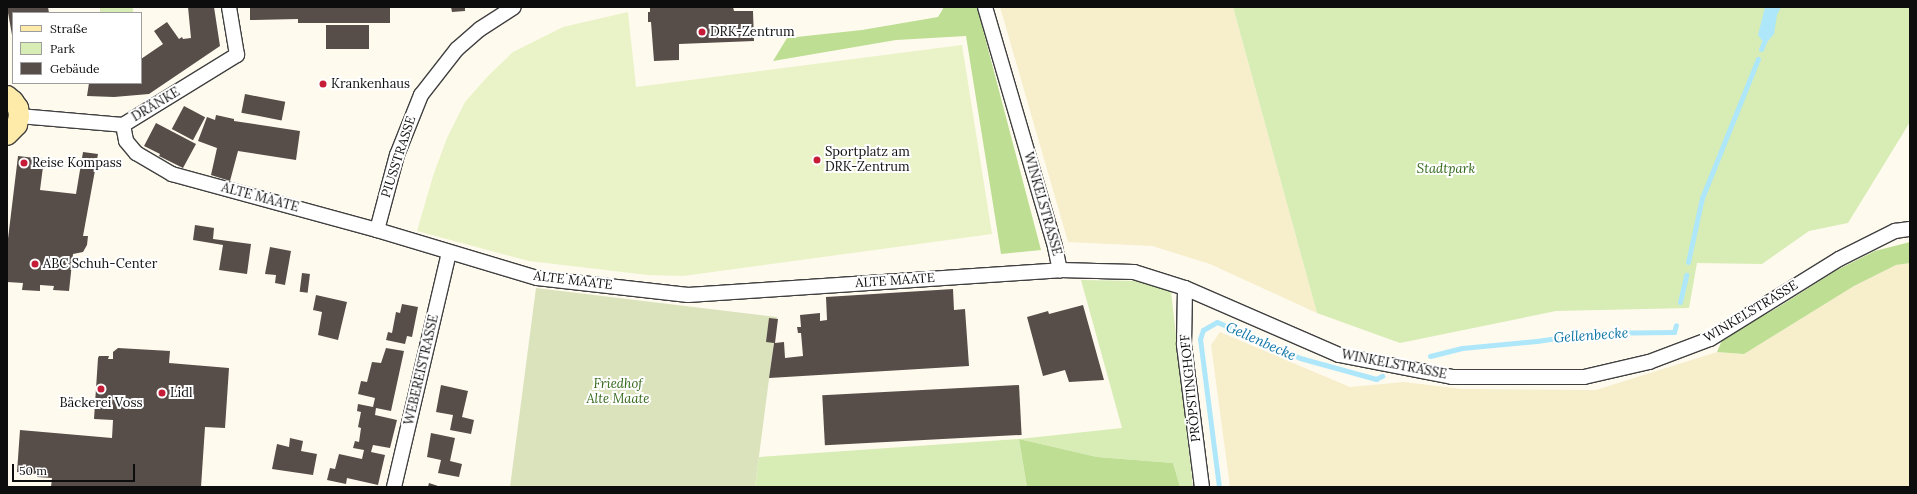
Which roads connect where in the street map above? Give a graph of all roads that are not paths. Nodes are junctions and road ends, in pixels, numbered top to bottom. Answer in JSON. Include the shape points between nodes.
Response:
{"nodes":[{"id":1,"x":229,"y":7,"type":"edge"},
{"id":2,"x":514,"y":7,"type":"edge"},
{"id":3,"x":984,"y":7,"type":"edge"},
{"id":4,"x":7,"y":96,"type":"edge"},
{"id":5,"x":19,"y":116,"type":"junction"},
{"id":6,"x":123,"y":125,"type":"junction"},
{"id":7,"x":7,"y":135,"type":"edge"},
{"id":8,"x":1910,"y":229,"type":"edge"},
{"id":9,"x":377,"y":230,"type":"junction"},
{"id":10,"x":449,"y":252,"type":"junction"},
{"id":11,"x":1060,"y":270,"type":"junction"},
{"id":12,"x":1185,"y":288,"type":"junction"},
{"id":13,"x":394,"y":487,"type":"edge"},
{"id":14,"x":1202,"y":487,"type":"edge"}],
"edges":[{"from":1,"to":6,"type":"street","name":"DRÄNKE","via":[[237,55]]},
{"from":2,"to":9,"type":"street","name":"PIUSSTRASSE","via":[[480,29],[457,50],[421,95],[396,155]]},
{"from":3,"to":11,"type":"street","name":"WINKELSTRASSE"},
{"from":4,"to":5,"type":"street","via":[[18,108]]},
{"from":5,"to":6,"type":"street","name":"DRÄNKE"},
{"from":5,"to":7,"type":"street","via":[[17,125]]},
{"from":6,"to":9,"type":"street","name":"ALTE MAATE","via":[[126,141],[136,153],[172,174]]},
{"from":8,"to":12,"type":"street","name":"WINKELSTRASSE","via":[[1895,231],[1839,259],[1710,339],[1649,362],[1584,377],[1452,377],[1339,355]]},
{"from":9,"to":10,"type":"street","name":"ALTE MAATE"},
{"from":10,"to":11,"type":"street","name":"ALTE MAATE","via":[[537,278],[688,295]]},
{"from":10,"to":13,"type":"street","name":"WEBEREISTRASSE"},
{"from":11,"to":12,"type":"street","name":"WINKELSTRASSE","via":[[1134,272]]},
{"from":12,"to":14,"type":"street","name":"PRÖPSTINGHOFF","via":[[1184,345]]}]}
